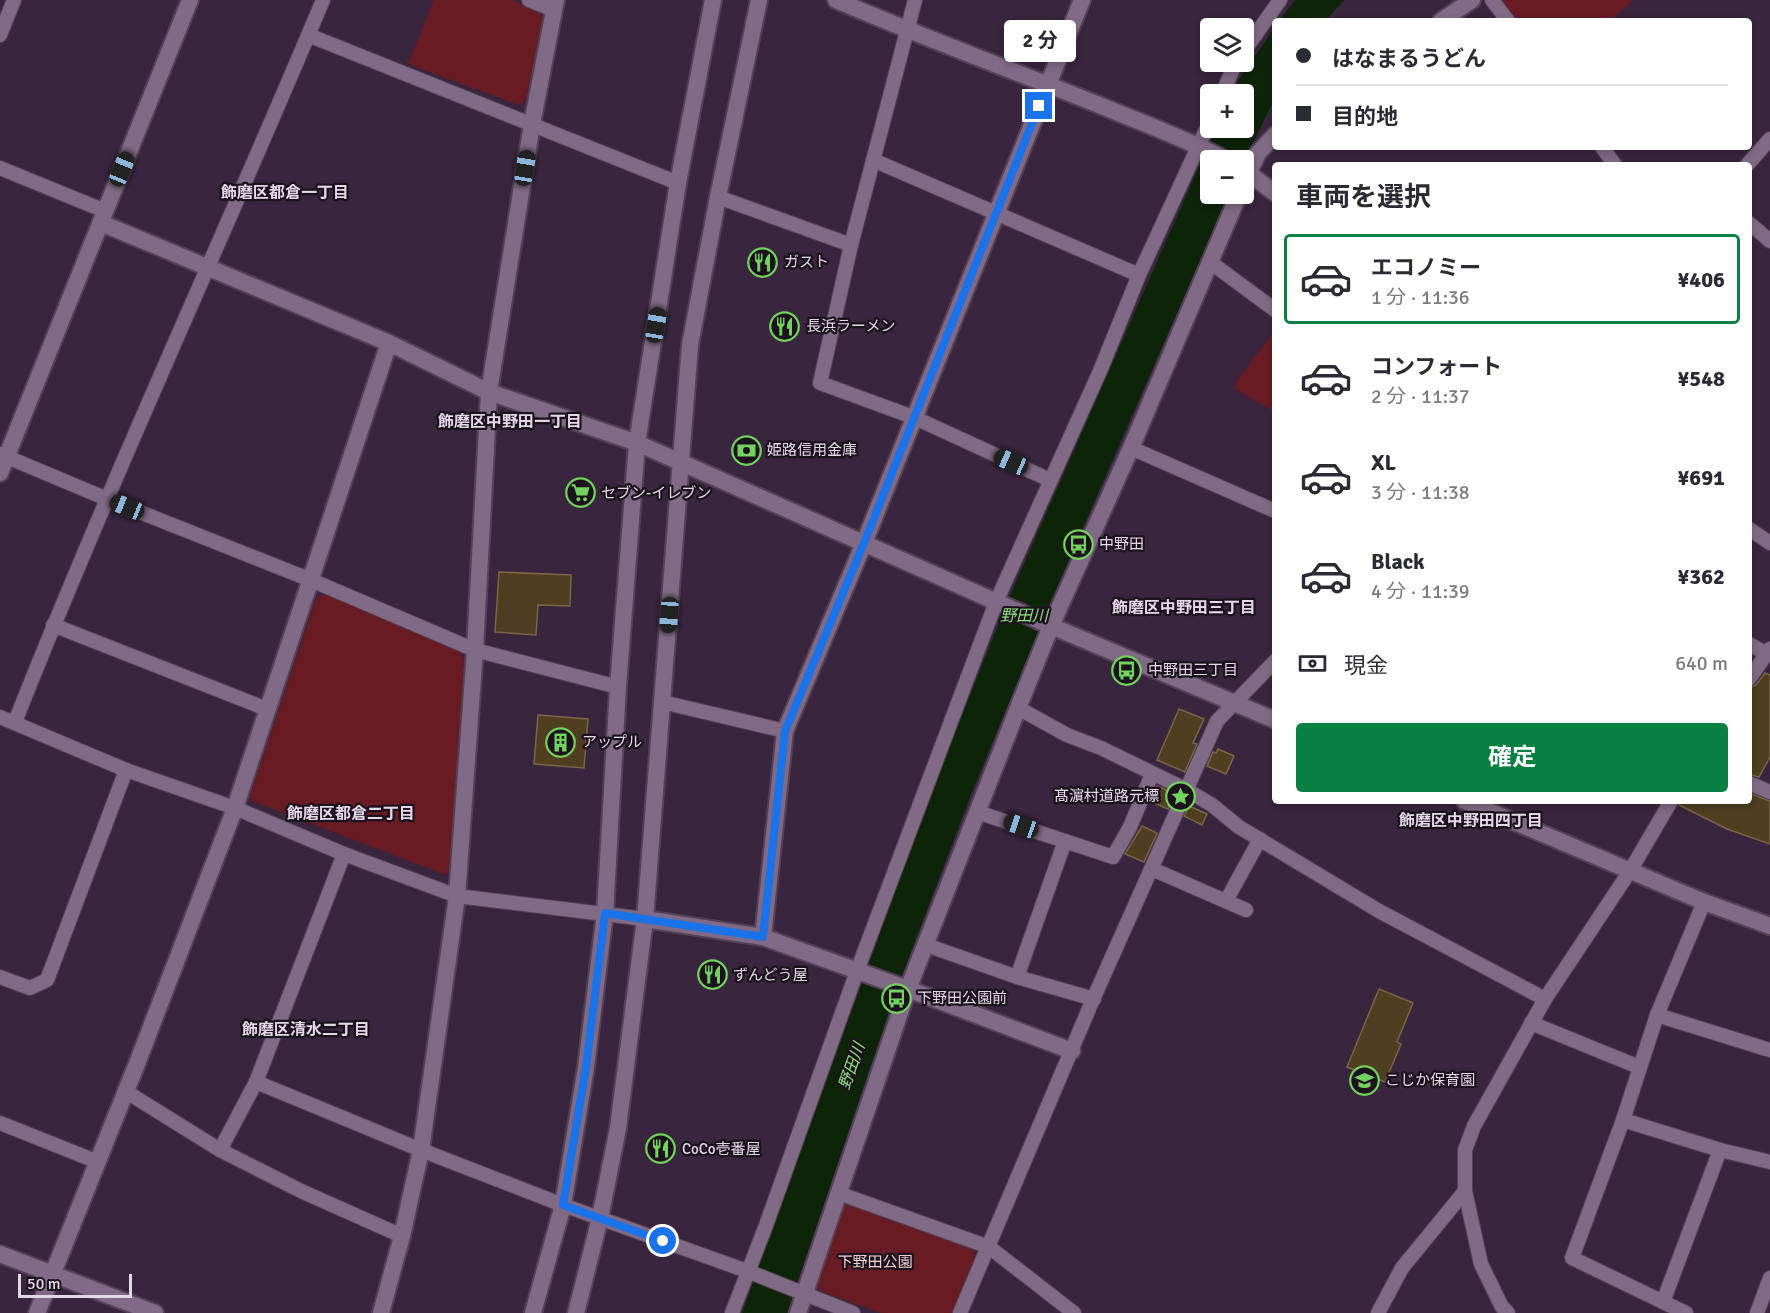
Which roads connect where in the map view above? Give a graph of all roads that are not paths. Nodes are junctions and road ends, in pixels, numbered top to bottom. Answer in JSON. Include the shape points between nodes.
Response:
{"nodes":[{"id":1,"x":14,"y":0,"type":"edge"},
{"id":2,"x":190,"y":0,"type":"edge"},
{"id":3,"x":323,"y":0,"type":"edge"},
{"id":4,"x":529,"y":0,"type":"edge"},
{"id":5,"x":713,"y":0,"type":"edge"},
{"id":6,"x":759,"y":0,"type":"edge"},
{"id":7,"x":836,"y":0,"type":"edge"},
{"id":8,"x":915,"y":0,"type":"edge"},
{"id":9,"x":1082,"y":0,"type":"edge"},
{"id":10,"x":1280,"y":0,"type":"edge"},
{"id":11,"x":1472,"y":0,"type":"edge"},
{"id":12,"x":1492,"y":0,"type":"edge"},
{"id":13,"x":555,"y":5,"type":"edge"},
{"id":14,"x":1445,"y":18,"type":"edge"},
{"id":15,"x":1506,"y":18,"type":"edge"},
{"id":16,"x":907,"y":30,"type":"junction"},
{"id":17,"x":0,"y":35,"type":"edge"},
{"id":18,"x":308,"y":35,"type":"junction"},
{"id":19,"x":1254,"y":37,"type":"edge"},
{"id":20,"x":1048,"y":84,"type":"junction"},
{"id":21,"x":532,"y":124,"type":"junction"},
{"id":22,"x":1203,"y":138,"type":"edge"},
{"id":23,"x":1272,"y":138,"type":"edge"},
{"id":24,"x":1770,"y":139,"type":"edge"},
{"id":25,"x":1200,"y":146,"type":"junction"},
{"id":26,"x":1207,"y":150,"type":"edge"},
{"id":27,"x":873,"y":160,"type":"junction"},
{"id":28,"x":1254,"y":160,"type":"edge"},
{"id":29,"x":1750,"y":162,"type":"edge"},
{"id":30,"x":0,"y":168,"type":"edge"},
{"id":31,"x":1254,"y":180,"type":"edge"},
{"id":32,"x":678,"y":183,"type":"junction"},
{"id":33,"x":1272,"y":191,"type":"edge"},
{"id":34,"x":718,"y":197,"type":"junction"},
{"id":35,"x":1235,"y":204,"type":"edge"},
{"id":36,"x":997,"y":214,"type":"junction"},
{"id":37,"x":103,"y":217,"type":"junction"},
{"id":38,"x":1752,"y":225,"type":"edge"},
{"id":39,"x":1770,"y":241,"type":"edge"},
{"id":40,"x":851,"y":245,"type":"junction"},
{"id":41,"x":1210,"y":262,"type":"junction"},
{"id":42,"x":207,"y":268,"type":"junction"},
{"id":43,"x":1139,"y":275,"type":"junction"},
{"id":44,"x":1272,"y":308,"type":"edge"},
{"id":45,"x":389,"y":343,"type":"junction"},
{"id":46,"x":489,"y":392,"type":"junction"},
{"id":47,"x":913,"y":417,"type":"junction"},
{"id":48,"x":637,"y":443,"type":"junction"},
{"id":49,"x":1131,"y":448,"type":"junction"},
{"id":50,"x":4,"y":455,"type":"edge"},
{"id":51,"x":680,"y":463,"type":"junction"},
{"id":52,"x":0,"y":473,"type":"edge"},
{"id":53,"x":1050,"y":480,"type":"junction"},
{"id":54,"x":106,"y":499,"type":"junction"},
{"id":55,"x":1272,"y":510,"type":"edge"},
{"id":56,"x":1752,"y":531,"type":"edge"},
{"id":57,"x":864,"y":543,"type":"junction"},
{"id":58,"x":1770,"y":543,"type":"edge"},
{"id":59,"x":311,"y":580,"type":"junction"},
{"id":60,"x":996,"y":602,"type":"junction"},
{"id":61,"x":53,"y":624,"type":"junction"},
{"id":62,"x":1051,"y":626,"type":"junction"},
{"id":63,"x":1752,"y":647,"type":"edge"},
{"id":64,"x":475,"y":650,"type":"junction"},
{"id":65,"x":1767,"y":659,"type":"edge"},
{"id":66,"x":1272,"y":664,"type":"edge"},
{"id":67,"x":1752,"y":676,"type":"edge"},
{"id":68,"x":618,"y":687,"type":"junction"},
{"id":69,"x":662,"y":702,"type":"junction"},
{"id":70,"x":1235,"y":704,"type":"junction"},
{"id":71,"x":1018,"y":708,"type":"junction"},
{"id":72,"x":267,"y":709,"type":"junction"},
{"id":73,"x":0,"y":717,"type":"edge"},
{"id":74,"x":1272,"y":719,"type":"edge"},
{"id":75,"x":15,"y":722,"type":"junction"},
{"id":76,"x":785,"y":731,"type":"junction"},
{"id":77,"x":126,"y":770,"type":"junction"},
{"id":78,"x":1152,"y":774,"type":"junction"},
{"id":79,"x":1752,"y":784,"type":"edge"},
{"id":80,"x":1187,"y":790,"type":"junction"},
{"id":81,"x":1770,"y":792,"type":"edge"},
{"id":82,"x":1472,"y":804,"type":"edge"},
{"id":83,"x":1669,"y":804,"type":"edge"},
{"id":84,"x":235,"y":808,"type":"junction"},
{"id":85,"x":978,"y":812,"type":"junction"},
{"id":86,"x":1260,"y":839,"type":"junction"},
{"id":87,"x":1065,"y":841,"type":"junction"},
{"id":88,"x":344,"y":854,"type":"junction"},
{"id":89,"x":1152,"y":869,"type":"junction"},
{"id":90,"x":1630,"y":871,"type":"junction"},
{"id":91,"x":457,"y":896,"type":"junction"},
{"id":92,"x":1226,"y":901,"type":"junction"},
{"id":93,"x":1704,"y":902,"type":"junction"},
{"id":94,"x":1246,"y":910,"type":"dead end"},
{"id":95,"x":605,"y":913,"type":"junction"},
{"id":96,"x":645,"y":919,"type":"junction"},
{"id":97,"x":1770,"y":926,"type":"edge"},
{"id":98,"x":763,"y":937,"type":"junction"},
{"id":99,"x":926,"y":945,"type":"junction"},
{"id":100,"x":856,"y":971,"type":"junction"},
{"id":101,"x":0,"y":977,"type":"edge"},
{"id":102,"x":1017,"y":977,"type":"junction"},
{"id":103,"x":908,"y":989,"type":"junction"},
{"id":104,"x":1094,"y":999,"type":"junction"},
{"id":105,"x":1545,"y":999,"type":"junction"},
{"id":106,"x":1657,"y":1015,"type":"junction"},
{"id":107,"x":1531,"y":1023,"type":"junction"},
{"id":108,"x":1770,"y":1050,"type":"edge"},
{"id":109,"x":1072,"y":1051,"type":"junction"},
{"id":110,"x":1639,"y":1067,"type":"junction"},
{"id":111,"x":256,"y":1082,"type":"junction"},
{"id":112,"x":125,"y":1091,"type":"junction"},
{"id":113,"x":1623,"y":1120,"type":"junction"},
{"id":114,"x":0,"y":1123,"type":"edge"},
{"id":115,"x":220,"y":1150,"type":"junction"},
{"id":116,"x":421,"y":1150,"type":"junction"},
{"id":117,"x":1720,"y":1150,"type":"junction"},
{"id":118,"x":98,"y":1162,"type":"junction"},
{"id":119,"x":1770,"y":1162,"type":"edge"},
{"id":120,"x":1466,"y":1191,"type":"junction"},
{"id":121,"x":838,"y":1193,"type":"junction"},
{"id":122,"x":563,"y":1205,"type":"junction"},
{"id":123,"x":600,"y":1218,"type":"junction"},
{"id":124,"x":402,"y":1236,"type":"junction"},
{"id":125,"x":989,"y":1247,"type":"junction"},
{"id":126,"x":0,"y":1254,"type":"edge"},
{"id":127,"x":747,"y":1271,"type":"junction"},
{"id":128,"x":52,"y":1274,"type":"junction"},
{"id":129,"x":1770,"y":1278,"type":"edge"},
{"id":130,"x":804,"y":1294,"type":"junction"},
{"id":131,"x":1664,"y":1302,"type":"junction"},
{"id":132,"x":37,"y":1313,"type":"edge"},
{"id":133,"x":155,"y":1313,"type":"edge"},
{"id":134,"x":381,"y":1313,"type":"edge"},
{"id":135,"x":534,"y":1313,"type":"edge"},
{"id":136,"x":576,"y":1313,"type":"edge"},
{"id":137,"x":732,"y":1313,"type":"edge"},
{"id":138,"x":798,"y":1313,"type":"edge"},
{"id":139,"x":853,"y":1313,"type":"edge"},
{"id":140,"x":960,"y":1313,"type":"edge"},
{"id":141,"x":1074,"y":1313,"type":"edge"},
{"id":142,"x":1378,"y":1313,"type":"edge"},
{"id":143,"x":1509,"y":1313,"type":"edge"},
{"id":144,"x":1686,"y":1313,"type":"edge"},
{"id":145,"x":1757,"y":1313,"type":"edge"}],
"edges":[{"from":1,"to":17,"type":"street"},
{"from":2,"to":37,"type":"street"},
{"from":3,"to":18,"type":"street"},
{"from":4,"to":13,"type":"street"},
{"from":5,"to":32,"type":"street"},
{"from":6,"to":34,"type":"street"},
{"from":7,"to":16,"type":"street"},
{"from":8,"to":16,"type":"street"},
{"from":9,"to":20,"type":"street"},
{"from":10,"to":19,"type":"street"},
{"from":11,"to":14,"type":"street"},
{"from":12,"to":15,"type":"street"},
{"from":13,"to":21,"type":"street"},
{"from":16,"to":20,"type":"street"},
{"from":16,"to":27,"type":"street"},
{"from":18,"to":21,"type":"street"},
{"from":18,"to":42,"type":"street"},
{"from":20,"to":25,"type":"street"},
{"from":20,"to":36,"type":"street"},
{"from":21,"to":32,"type":"street"},
{"from":21,"to":46,"type":"street"},
{"from":22,"to":25,"type":"street"},
{"from":23,"to":28,"type":"street"},
{"from":24,"to":29,"type":"street"},
{"from":25,"to":26,"type":"street"},
{"from":25,"to":43,"type":"street"},
{"from":27,"to":36,"type":"street"},
{"from":27,"to":40,"type":"street"},
{"from":30,"to":37,"type":"street"},
{"from":31,"to":33,"type":"street"},
{"from":32,"to":48,"type":"street"},
{"from":34,"to":40,"type":"street"},
{"from":34,"to":51,"type":"street","via":[[690,345]]},
{"from":35,"to":41,"type":"street"},
{"from":36,"to":43,"type":"street"},
{"from":36,"to":47,"type":"street"},
{"from":37,"to":42,"type":"street"},
{"from":37,"to":50,"type":"street"},
{"from":38,"to":39,"type":"street"},
{"from":40,"to":47,"type":"street","via":[[820,383]]},
{"from":41,"to":44,"type":"street"},
{"from":41,"to":49,"type":"street"},
{"from":42,"to":45,"type":"street"},
{"from":42,"to":54,"type":"street"},
{"from":43,"to":53,"type":"street"},
{"from":45,"to":46,"type":"street"},
{"from":45,"to":59,"type":"street"},
{"from":46,"to":48,"type":"street"},
{"from":46,"to":64,"type":"street"},
{"from":47,"to":53,"type":"street"},
{"from":47,"to":57,"type":"street"},
{"from":48,"to":51,"type":"street"},
{"from":48,"to":68,"type":"street"},
{"from":49,"to":55,"type":"street"},
{"from":49,"to":62,"type":"street"},
{"from":50,"to":52,"type":"street"},
{"from":50,"to":54,"type":"street"},
{"from":51,"to":57,"type":"street"},
{"from":51,"to":69,"type":"street"},
{"from":53,"to":60,"type":"street"},
{"from":54,"to":59,"type":"street"},
{"from":54,"to":61,"type":"street"},
{"from":56,"to":58,"type":"street"},
{"from":57,"to":60,"type":"street"},
{"from":57,"to":76,"type":"street"},
{"from":59,"to":64,"type":"street"},
{"from":59,"to":72,"type":"street"},
{"from":60,"to":62,"type":"street"},
{"from":60,"to":100,"type":"street"},
{"from":61,"to":72,"type":"street"},
{"from":61,"to":75,"type":"street"},
{"from":62,"to":70,"type":"street"},
{"from":62,"to":71,"type":"street"},
{"from":63,"to":65,"type":"street"},
{"from":64,"to":68,"type":"street"},
{"from":64,"to":91,"type":"street"},
{"from":65,"to":67,"type":"street"},
{"from":66,"to":70,"type":"street"},
{"from":68,"to":95,"type":"street"},
{"from":69,"to":76,"type":"street"},
{"from":69,"to":96,"type":"street"},
{"from":70,"to":74,"type":"street"},
{"from":70,"to":80,"type":"street","via":[[1217,722]]},
{"from":71,"to":78,"type":"street"},
{"from":71,"to":85,"type":"street"},
{"from":72,"to":84,"type":"street"},
{"from":73,"to":75,"type":"street"},
{"from":75,"to":77,"type":"street"},
{"from":76,"to":98,"type":"street"},
{"from":77,"to":84,"type":"street"},
{"from":77,"to":101,"type":"street","via":[[46,980],[30,988]]},
{"from":78,"to":80,"type":"street"},
{"from":78,"to":87,"type":"street","via":[[1113,858]]},
{"from":79,"to":81,"type":"street"},
{"from":80,"to":86,"type":"street"},
{"from":80,"to":89,"type":"street"},
{"from":82,"to":90,"type":"street"},
{"from":83,"to":90,"type":"street"},
{"from":84,"to":88,"type":"street"},
{"from":84,"to":112,"type":"street"},
{"from":85,"to":87,"type":"street"},
{"from":85,"to":99,"type":"street"},
{"from":86,"to":92,"type":"street"},
{"from":86,"to":105,"type":"street","via":[[1379,911]]},
{"from":87,"to":102,"type":"street"},
{"from":88,"to":91,"type":"street"},
{"from":88,"to":111,"type":"street"},
{"from":89,"to":92,"type":"street"},
{"from":89,"to":104,"type":"street"},
{"from":90,"to":93,"type":"street"},
{"from":90,"to":105,"type":"street"},
{"from":91,"to":95,"type":"street"},
{"from":91,"to":116,"type":"street"},
{"from":92,"to":94,"type":"street"},
{"from":93,"to":97,"type":"street"},
{"from":93,"to":106,"type":"street"},
{"from":95,"to":96,"type":"street"},
{"from":95,"to":122,"type":"street","via":[[586,1067]]},
{"from":96,"to":98,"type":"street"},
{"from":96,"to":123,"type":"street","via":[[618,1128]]},
{"from":98,"to":100,"type":"street"},
{"from":99,"to":102,"type":"street"},
{"from":99,"to":103,"type":"street"},
{"from":100,"to":103,"type":"street"},
{"from":100,"to":127,"type":"street"},
{"from":102,"to":104,"type":"street"},
{"from":103,"to":109,"type":"street"},
{"from":103,"to":121,"type":"street"},
{"from":104,"to":109,"type":"street"},
{"from":105,"to":107,"type":"street"},
{"from":106,"to":108,"type":"street"},
{"from":106,"to":110,"type":"street"},
{"from":107,"to":110,"type":"street"},
{"from":107,"to":120,"type":"street","via":[[1474,1126],[1466,1150]]},
{"from":109,"to":125,"type":"street"},
{"from":110,"to":113,"type":"street"},
{"from":111,"to":115,"type":"street"},
{"from":111,"to":116,"type":"street"},
{"from":112,"to":115,"type":"street"},
{"from":112,"to":118,"type":"street"},
{"from":113,"to":117,"type":"street"},
{"from":113,"to":131,"type":"street","via":[[1572,1258]]},
{"from":114,"to":118,"type":"street"},
{"from":115,"to":124,"type":"street"},
{"from":116,"to":122,"type":"street"},
{"from":116,"to":124,"type":"street"},
{"from":117,"to":119,"type":"street"},
{"from":117,"to":131,"type":"street"},
{"from":118,"to":128,"type":"street"},
{"from":120,"to":142,"type":"street","via":[[1402,1268]]},
{"from":120,"to":143,"type":"street","via":[[1481,1264],[1502,1307]]},
{"from":121,"to":125,"type":"street"},
{"from":121,"to":130,"type":"street"},
{"from":122,"to":123,"type":"street"},
{"from":122,"to":135,"type":"street"},
{"from":123,"to":127,"type":"street"},
{"from":123,"to":136,"type":"street"},
{"from":124,"to":134,"type":"street"},
{"from":125,"to":140,"type":"street"},
{"from":125,"to":141,"type":"street"},
{"from":126,"to":128,"type":"street"},
{"from":127,"to":130,"type":"street"},
{"from":127,"to":137,"type":"street"},
{"from":128,"to":132,"type":"street"},
{"from":128,"to":133,"type":"street"},
{"from":129,"to":145,"type":"street"},
{"from":130,"to":138,"type":"street"},
{"from":130,"to":139,"type":"street"},
{"from":131,"to":144,"type":"street"}]}
